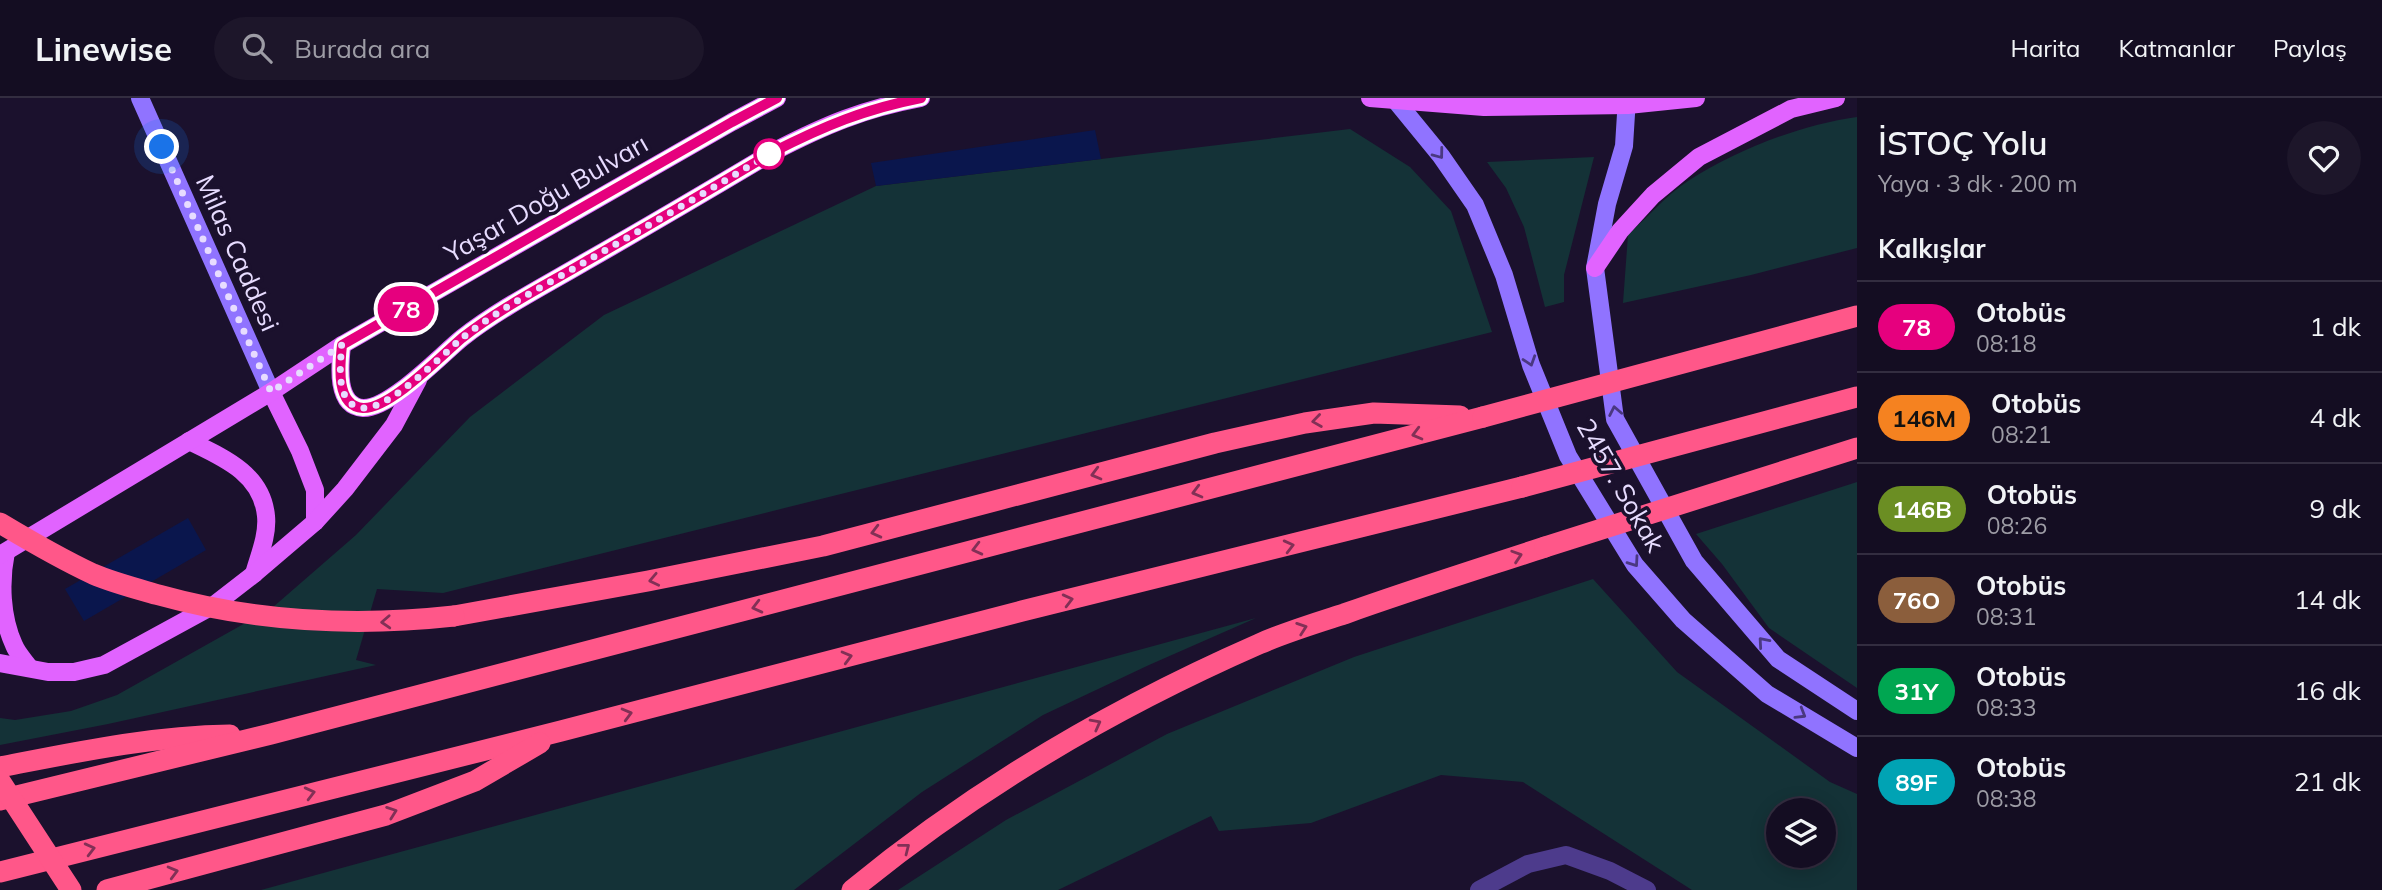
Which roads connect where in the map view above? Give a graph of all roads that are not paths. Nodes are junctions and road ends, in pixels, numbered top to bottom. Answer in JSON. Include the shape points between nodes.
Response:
{"nodes":[{"id":1,"x":140,"y":98,"type":"edge"},
{"id":2,"x":777,"y":98,"type":"edge"},
{"id":3,"x":921,"y":98,"type":"edge"},
{"id":4,"x":1370,"y":98,"type":"edge"},
{"id":5,"x":1696,"y":98,"type":"edge"},
{"id":6,"x":1836,"y":98,"type":"edge"},
{"id":7,"x":1396,"y":101,"type":"junction"},
{"id":8,"x":1627,"y":102,"type":"edge"},
{"id":9,"x":1595,"y":268,"type":"junction"},
{"id":10,"x":1857,"y":316,"type":"edge"},
{"id":11,"x":342,"y":345,"type":"junction"},
{"id":12,"x":420,"y":377,"type":"junction"},
{"id":13,"x":271,"y":392,"type":"junction"},
{"id":14,"x":1857,"y":397,"type":"edge"},
{"id":15,"x":1483,"y":417,"type":"junction"},
{"id":16,"x":188,"y":441,"type":"junction"},
{"id":17,"x":1857,"y":448,"type":"edge"},
{"id":18,"x":315,"y":522,"type":"junction"},
{"id":19,"x":0,"y":523,"type":"edge"},
{"id":20,"x":3,"y":554,"type":"edge"},
{"id":21,"x":254,"y":574,"type":"junction"},
{"id":22,"x":0,"y":663,"type":"edge"},
{"id":23,"x":29,"y":667,"type":"junction"},
{"id":24,"x":1857,"y":711,"type":"edge"},
{"id":25,"x":561,"y":731,"type":"junction"},
{"id":26,"x":271,"y":734,"type":"junction"},
{"id":27,"x":1857,"y":748,"type":"edge"},
{"id":28,"x":0,"y":767,"type":"edge"},
{"id":29,"x":0,"y":781,"type":"edge"},
{"id":30,"x":0,"y":800,"type":"edge"},
{"id":31,"x":0,"y":872,"type":"edge"},
{"id":32,"x":71,"y":890,"type":"edge"},
{"id":33,"x":107,"y":890,"type":"edge"},
{"id":34,"x":852,"y":890,"type":"edge"},
{"id":35,"x":1479,"y":890,"type":"edge"},
{"id":36,"x":1647,"y":890,"type":"edge"}],
"edges":[{"from":1,"to":13,"type":"main road","name":"Milas Caddesi"},
{"from":2,"to":11,"type":"main road","name":"Yaşar Doğu Bulvarı"},
{"from":3,"to":12,"type":"main road","via":[[856,113],[773,152],[524,297],[466,335]]},
{"from":4,"to":7,"type":"main road"},
{"from":5,"to":8,"type":"main road"},
{"from":6,"to":9,"type":"main road","via":[[1791,109],[1699,157],[1653,195]]},
{"from":7,"to":8,"type":"main road","via":[[1484,107]]},
{"from":7,"to":27,"type":"main road","name":"2457. Sokak","one_way":true,"via":[[1475,205],[1568,456],[1635,565],[1683,620],[1767,694]]},
{"from":8,"to":9,"type":"main road","name":"2457. Sokak","via":[[1624,146]]},
{"from":24,"to":9,"type":"main road","name":"2457. Sokak","one_way":true,"via":[[1778,659],[1694,561],[1615,419]]},
{"from":10,"to":15,"type":"highway","bridge":true},
{"from":11,"to":12,"type":"main road","via":[[339,369],[343,390],[348,401],[361,408],[376,406]]},
{"from":11,"to":13,"type":"main road","name":"Yaşar Doğu Bulvarı"},
{"from":12,"to":18,"type":"main road","via":[[394,425]]},
{"from":13,"to":16,"type":"main road","name":"Yaşar Doğu Bulvarı"},
{"from":13,"to":18,"type":"main road","via":[[315,490]]},
{"from":25,"to":14,"type":"highway","one_way":true,"bridge":true},
{"from":15,"to":19,"type":"highway","one_way":true,"bridge":true,"via":[[1374,412],[1305,423],[823,546],[454,617],[377,623],[250,615],[192,604],[96,575]]},
{"from":15,"to":26,"type":"highway","one_way":true},
{"from":16,"to":20,"type":"main road","name":"Yaşar Doğu Bulvarı"},
{"from":16,"to":21,"type":"main road","via":[[245,472],[259,491],[266,516]]},
{"from":34,"to":17,"type":"highway","one_way":true,"bridge":true,"via":[[1002,779],[1072,737],[1261,642]]},
{"from":18,"to":21,"type":"main road"},
{"from":20,"to":23,"type":"main road","via":[[8,622],[14,645]]},
{"from":21,"to":23,"type":"main road","via":[[214,605],[104,665],[47,672]]},
{"from":22,"to":23,"type":"main road"},
{"from":31,"to":25,"type":"highway","one_way":true},
{"from":33,"to":25,"type":"highway","one_way":true,"via":[[386,815],[475,782]]},
{"from":26,"to":28,"type":"highway","via":[[188,735]]},
{"from":26,"to":30,"type":"highway"},
{"from":29,"to":32,"type":"highway","bridge":true},
{"from":35,"to":36,"type":"lane","via":[[1528,864],[1566,855]]}]}
